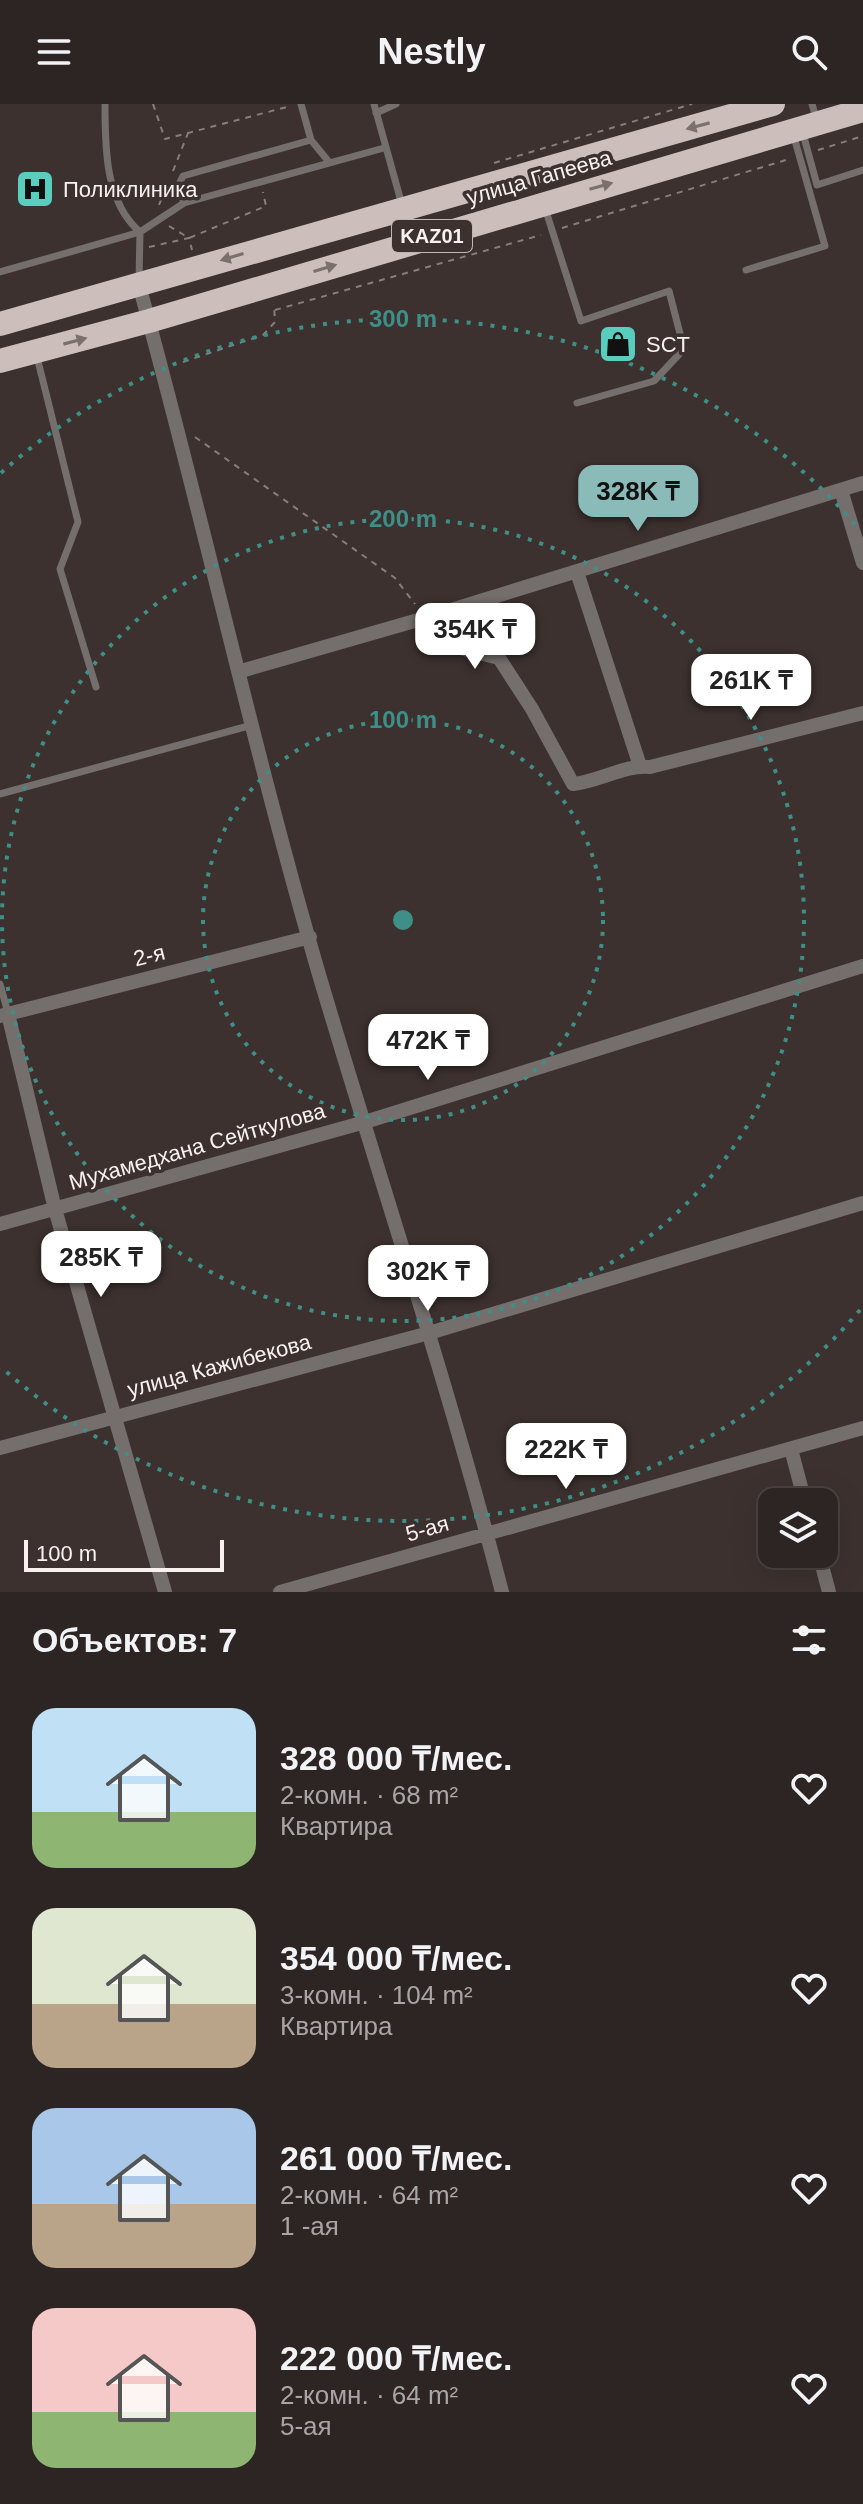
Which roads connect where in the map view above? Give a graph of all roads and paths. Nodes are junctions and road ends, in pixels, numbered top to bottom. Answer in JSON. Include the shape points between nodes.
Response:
{"nodes":[{"id":1,"x":105,"y":104,"type":"edge"},
{"id":2,"x":153,"y":104,"type":"edge"},
{"id":3,"x":288,"y":104,"type":"edge"},
{"id":4,"x":301,"y":104,"type":"edge"},
{"id":5,"x":396,"y":104,"type":"edge"},
{"id":6,"x":692,"y":104,"type":"edge"},
{"id":7,"x":773,"y":104,"type":"edge"},
{"id":8,"x":375,"y":108,"type":"edge"},
{"id":9,"x":863,"y":110,"type":"edge"},
{"id":10,"x":806,"y":122,"type":"edge"},
{"id":11,"x":863,"y":136,"type":"edge"},
{"id":12,"x":311,"y":140,"type":"junction"},
{"id":13,"x":384,"y":148,"type":"junction"},
{"id":14,"x":818,"y":150,"type":"dead end"},
{"id":15,"x":789,"y":159,"type":"dead end"},
{"id":16,"x":329,"y":162,"type":"junction"},
{"id":17,"x":486,"y":165,"type":"dead end"},
{"id":18,"x":863,"y":170,"type":"edge"},
{"id":19,"x":260,"y":181,"type":"junction"},
{"id":20,"x":543,"y":202,"type":"junction"},
{"id":21,"x":184,"y":203,"type":"junction"},
{"id":22,"x":402,"y":208,"type":"junction"},
{"id":23,"x":159,"y":219,"type":"junction"},
{"id":24,"x":140,"y":232,"type":"junction"},
{"id":25,"x":412,"y":242,"type":"junction"},
{"id":26,"x":746,"y":270,"type":"dead end"},
{"id":27,"x":0,"y":272,"type":"edge"},
{"id":28,"x":139,"y":285,"type":"junction"},
{"id":29,"x":149,"y":321,"type":"junction"},
{"id":30,"x":0,"y":324,"type":"edge"},
{"id":31,"x":35,"y":351,"type":"junction"},
{"id":32,"x":0,"y":361,"type":"edge"},
{"id":33,"x":183,"y":362,"type":"dead end"},
{"id":34,"x":577,"y":403,"type":"dead end"},
{"id":35,"x":179,"y":427,"type":"junction"},
{"id":36,"x":863,"y":483,"type":"edge"},
{"id":37,"x":841,"y":490,"type":"junction"},
{"id":38,"x":863,"y":563,"type":"edge"},
{"id":39,"x":577,"y":572,"type":"junction"},
{"id":40,"x":425,"y":618,"type":"junction"},
{"id":41,"x":241,"y":671,"type":"junction"},
{"id":42,"x":96,"y":687,"type":"dead end"},
{"id":43,"x":863,"y":713,"type":"edge"},
{"id":44,"x":254,"y":724,"type":"junction"},
{"id":45,"x":640,"y":766,"type":"junction"},
{"id":46,"x":0,"y":794,"type":"edge"},
{"id":47,"x":310,"y":937,"type":"junction"},
{"id":48,"x":863,"y":966,"type":"edge"},
{"id":49,"x":0,"y":984,"type":"edge"},
{"id":50,"x":4,"y":1015,"type":"edge"},
{"id":51,"x":365,"y":1122,"type":"junction"},
{"id":52,"x":863,"y":1203,"type":"edge"},
{"id":53,"x":55,"y":1209,"type":"junction"},
{"id":54,"x":0,"y":1224,"type":"edge"},
{"id":55,"x":429,"y":1333,"type":"junction"},
{"id":56,"x":115,"y":1416,"type":"junction"},
{"id":57,"x":863,"y":1428,"type":"edge"},
{"id":58,"x":0,"y":1448,"type":"edge"},
{"id":59,"x":791,"y":1449,"type":"junction"},
{"id":60,"x":801,"y":1488,"type":"edge"},
{"id":61,"x":487,"y":1533,"type":"junction"},
{"id":62,"x":823,"y":1568,"type":"edge"},
{"id":63,"x":165,"y":1592,"type":"edge"},
{"id":64,"x":280,"y":1592,"type":"edge"},
{"id":65,"x":502,"y":1592,"type":"edge"},
{"id":66,"x":829,"y":1592,"type":"edge"}],
"edges":[{"from":1,"to":24,"type":"lane","via":[[105,156],[125,219]]},
{"from":2,"to":3,"type":"path","via":[[165,139]]},
{"from":4,"to":12,"type":"lane"},
{"from":5,"to":8,"type":"lane"},
{"from":6,"to":17,"type":"path"},
{"from":7,"to":22,"type":"highway","name":"улица Гапеева","number":"KАZ01","one_way":true},
{"from":8,"to":13,"type":"lane"},
{"from":9,"to":10,"type":"highway","name":"улица Гапеева","number":"KАZ01"},
{"from":10,"to":18,"type":"lane","via":[[817,185]]},
{"from":20,"to":10,"type":"highway","name":"улица Гапеева","number":"KАZ01","one_way":true},
{"from":10,"to":26,"type":"lane","via":[[825,246]]},
{"from":11,"to":14,"type":"path"},
{"from":12,"to":16,"type":"lane"},
{"from":12,"to":21,"type":"lane","via":[[183,176],[178,186]]},
{"from":13,"to":16,"type":"lane"},
{"from":13,"to":22,"type":"lane"},
{"from":15,"to":33,"type":"path","via":[[275,310],[275,322],[263,335]]},
{"from":16,"to":19,"type":"lane"},
{"from":19,"to":21,"type":"lane"},
{"from":19,"to":23,"type":"path","via":[[266,206],[189,238]]},
{"from":20,"to":25,"type":"highway","name":"улица Гапеева","number":"KАZ01"},
{"from":20,"to":34,"type":"lane","via":[[581,321],[669,291],[684,349],[654,381]]},
{"from":21,"to":23,"type":"lane"},
{"from":22,"to":25,"type":"lane"},
{"from":22,"to":28,"type":"highway","name":"улица Гапеева","number":"KАZ01","one_way":true},
{"from":23,"to":24,"type":"lane"},
{"from":24,"to":27,"type":"lane"},
{"from":24,"to":28,"type":"lane"},
{"from":29,"to":25,"type":"highway","name":"улица Гапеева","number":"KАZ01","one_way":true},
{"from":28,"to":29,"type":"street"},
{"from":28,"to":30,"type":"highway","name":"улица Гапеева","number":"KАZ01"},
{"from":31,"to":29,"type":"highway","name":"улица Гапеева","number":"KАZ01","one_way":true},
{"from":29,"to":35,"type":"street"},
{"from":31,"to":32,"type":"highway","name":"улица Гапеева","number":"KАZ01"},
{"from":31,"to":42,"type":"lane","via":[[78,522],[60,569]]},
{"from":35,"to":40,"type":"path","via":[[395,578]]},
{"from":35,"to":41,"type":"street"},
{"from":36,"to":37,"type":"street"},
{"from":37,"to":38,"type":"street"},
{"from":37,"to":39,"type":"street"},
{"from":39,"to":40,"type":"street"},
{"from":39,"to":45,"type":"street"},
{"from":40,"to":41,"type":"street"},
{"from":40,"to":45,"type":"street","via":[[464,649],[499,658],[573,784]]},
{"from":41,"to":44,"type":"street"},
{"from":43,"to":45,"type":"street"},
{"from":44,"to":46,"type":"lane"},
{"from":44,"to":47,"type":"street"},
{"from":47,"to":50,"type":"street","name":"2-я"},
{"from":47,"to":51,"type":"street"},
{"from":48,"to":51,"type":"street","name":"Мухамедхана Сейткулова"},
{"from":49,"to":50,"type":"lane"},
{"from":50,"to":53,"type":"street"},
{"from":51,"to":53,"type":"street","name":"Мухамедхана Сейткулова"},
{"from":51,"to":55,"type":"street"},
{"from":52,"to":55,"type":"street","name":"улица Кажибекова"},
{"from":53,"to":54,"type":"street","name":"Мухамедхана Сейткулова"},
{"from":53,"to":56,"type":"street"},
{"from":55,"to":56,"type":"street","name":"улица Кажибекова"},
{"from":55,"to":61,"type":"street"},
{"from":56,"to":58,"type":"street","name":"улица Кажибекова"},
{"from":56,"to":63,"type":"street"},
{"from":57,"to":59,"type":"street","name":"5-ая"},
{"from":59,"to":60,"type":"street"},
{"from":59,"to":61,"type":"street","name":"5-ая"},
{"from":61,"to":64,"type":"street","name":"5-ая"},
{"from":61,"to":65,"type":"street"},
{"from":62,"to":66,"type":"street"}]}
